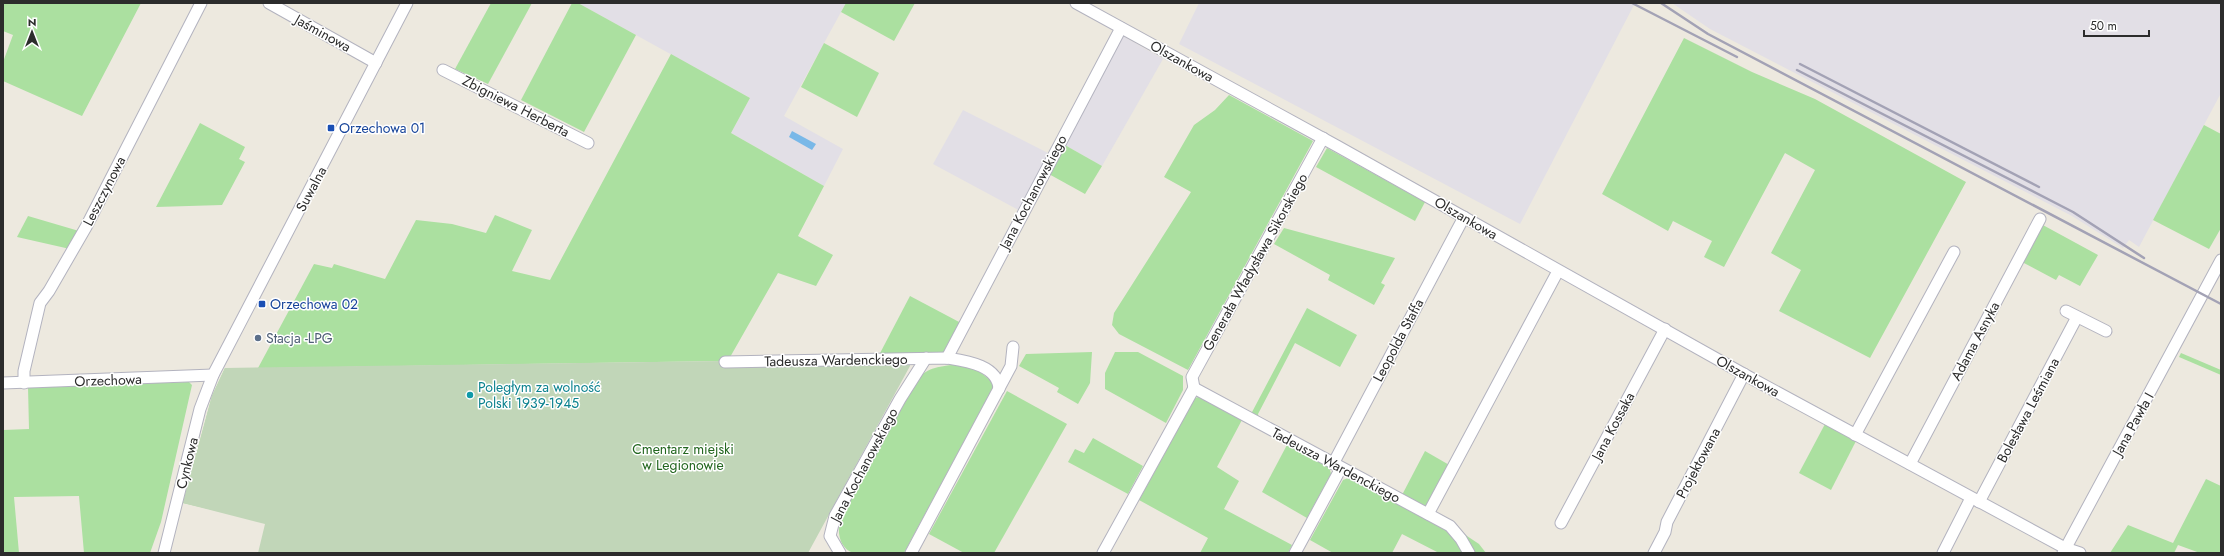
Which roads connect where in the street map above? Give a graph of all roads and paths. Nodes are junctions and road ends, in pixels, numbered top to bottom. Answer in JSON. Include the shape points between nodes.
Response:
{"nodes":[{"id":1,"x":201,"y":3,"type":"edge"},
{"id":2,"x":269,"y":3,"type":"edge"},
{"id":3,"x":408,"y":3,"type":"edge"},
{"id":4,"x":1076,"y":3,"type":"edge"},
{"id":5,"x":1121,"y":28,"type":"junction"},
{"id":6,"x":376,"y":63,"type":"junction"},
{"id":7,"x":443,"y":70,"type":"dead end"},
{"id":8,"x":1323,"y":138,"type":"junction"},
{"id":9,"x":588,"y":142,"type":"dead end"},
{"id":10,"x":1464,"y":217,"type":"junction"},
{"id":11,"x":2040,"y":218,"type":"dead end"},
{"id":12,"x":1954,"y":252,"type":"dead end"},
{"id":13,"x":2221,"y":260,"type":"edge"},
{"id":14,"x":1558,"y":271,"type":"junction"},
{"id":15,"x":2218,"y":274,"type":"edge"},
{"id":16,"x":2066,"y":311,"type":"dead end"},
{"id":17,"x":2077,"y":317,"type":"junction"},
{"id":18,"x":1665,"y":329,"type":"junction"},
{"id":19,"x":2106,"y":331,"type":"dead end"},
{"id":20,"x":1013,"y":347,"type":"dead end"},
{"id":21,"x":926,"y":358,"type":"junction"},
{"id":22,"x":947,"y":358,"type":"junction"},
{"id":23,"x":726,"y":362,"type":"dead end"},
{"id":24,"x":1744,"y":374,"type":"junction"},
{"id":25,"x":213,"y":375,"type":"junction"},
{"id":26,"x":3,"y":383,"type":"edge"},
{"id":27,"x":24,"y":383,"type":"junction"},
{"id":28,"x":1194,"y":388,"type":"junction"},
{"id":29,"x":999,"y":389,"type":"junction"},
{"id":30,"x":1855,"y":435,"type":"junction"},
{"id":31,"x":1910,"y":464,"type":"junction"},
{"id":32,"x":1337,"y":466,"type":"junction"},
{"id":33,"x":1975,"y":500,"type":"junction"},
{"id":34,"x":1428,"y":514,"type":"junction"},
{"id":35,"x":1561,"y":523,"type":"dead end"},
{"id":36,"x":2064,"y":550,"type":"edge"},
{"id":37,"x":163,"y":553,"type":"edge"},
{"id":38,"x":840,"y":553,"type":"edge"},
{"id":39,"x":911,"y":553,"type":"edge"},
{"id":40,"x":1103,"y":553,"type":"edge"},
{"id":41,"x":1295,"y":553,"type":"edge"},
{"id":42,"x":1469,"y":553,"type":"edge"},
{"id":43,"x":1654,"y":553,"type":"edge"},
{"id":44,"x":1943,"y":553,"type":"edge"},
{"id":45,"x":2080,"y":553,"type":"edge"}],
"edges":[{"from":1,"to":27,"type":"street","name":"Leszczynowa","via":[[86,226],[40,303]]},
{"from":2,"to":6,"type":"street","name":"Jaśminowa"},
{"from":3,"to":6,"type":"street","name":"Suwalna"},
{"from":4,"to":5,"type":"street","name":"Olszankowa"},
{"from":5,"to":8,"type":"street","name":"Olszankowa"},
{"from":5,"to":22,"type":"street","name":"Jana Kochanowskiego"},
{"from":6,"to":25,"type":"street","name":"Suwalna"},
{"from":7,"to":9,"type":"street","name":"Zbigniewa Herberta"},
{"from":8,"to":10,"type":"street","name":"Olszankowa"},
{"from":8,"to":28,"type":"street","name":"Generała Władysława Sikorskiego","via":[[1192,377]]},
{"from":10,"to":14,"type":"street","name":"Olszankowa"},
{"from":10,"to":32,"type":"street","name":"Leopolda Staffa"},
{"from":11,"to":31,"type":"street","name":"Adama Asnyka"},
{"from":12,"to":30,"type":"street"},
{"from":13,"to":15,"type":"street","name":"Jana Pawła I"},
{"from":14,"to":18,"type":"street","name":"Olszankowa"},
{"from":14,"to":34,"type":"street"},
{"from":15,"to":36,"type":"street","name":"Jana Pawła I","via":[[2202,295]]},
{"from":16,"to":17,"type":"street"},
{"from":17,"to":19,"type":"street"},
{"from":17,"to":33,"type":"street","name":"Bolesława Leśmiana"},
{"from":18,"to":24,"type":"street","name":"Olszankowa"},
{"from":18,"to":35,"type":"street","name":"Jana Kossaka"},
{"from":20,"to":29,"type":"street","via":[[1011,366]]},
{"from":21,"to":22,"type":"street","name":"Tadeusza Wardenckiego"},
{"from":21,"to":23,"type":"street","name":"Tadeusza Wardenckiego"},
{"from":21,"to":38,"type":"street","name":"Jana Kochanowskiego","via":[[900,399],[835,516],[830,536]]},
{"from":22,"to":29,"type":"street","name":"Tadeusza Wardenckiego","via":[[988,369],[996,377]]},
{"from":24,"to":30,"type":"street","name":"Olszankowa"},
{"from":24,"to":43,"type":"street","name":"Projektowana","via":[[1670,516]]},
{"from":25,"to":27,"type":"street","name":"Orzechowa"},
{"from":25,"to":37,"type":"street","name":"Cynkowa","via":[[200,409]]},
{"from":26,"to":27,"type":"street","name":"Orzechowa"},
{"from":28,"to":32,"type":"street","name":"Tadeusza Wardenckiego"},
{"from":28,"to":40,"type":"street"},
{"from":29,"to":39,"type":"street"},
{"from":30,"to":31,"type":"street","name":"Olszankowa"},
{"from":31,"to":33,"type":"street","name":"Olszankowa"},
{"from":32,"to":34,"type":"street","name":"Tadeusza Wardenckiego"},
{"from":32,"to":41,"type":"street","name":"Leopolda Staffa"},
{"from":33,"to":36,"type":"street","name":"Olszankowa"},
{"from":33,"to":44,"type":"street"},
{"from":34,"to":42,"type":"street","name":"Tadeusza Wardenckiego","via":[[1453,528]]},
{"from":36,"to":45,"type":"street","name":"Olszankowa"}]}
